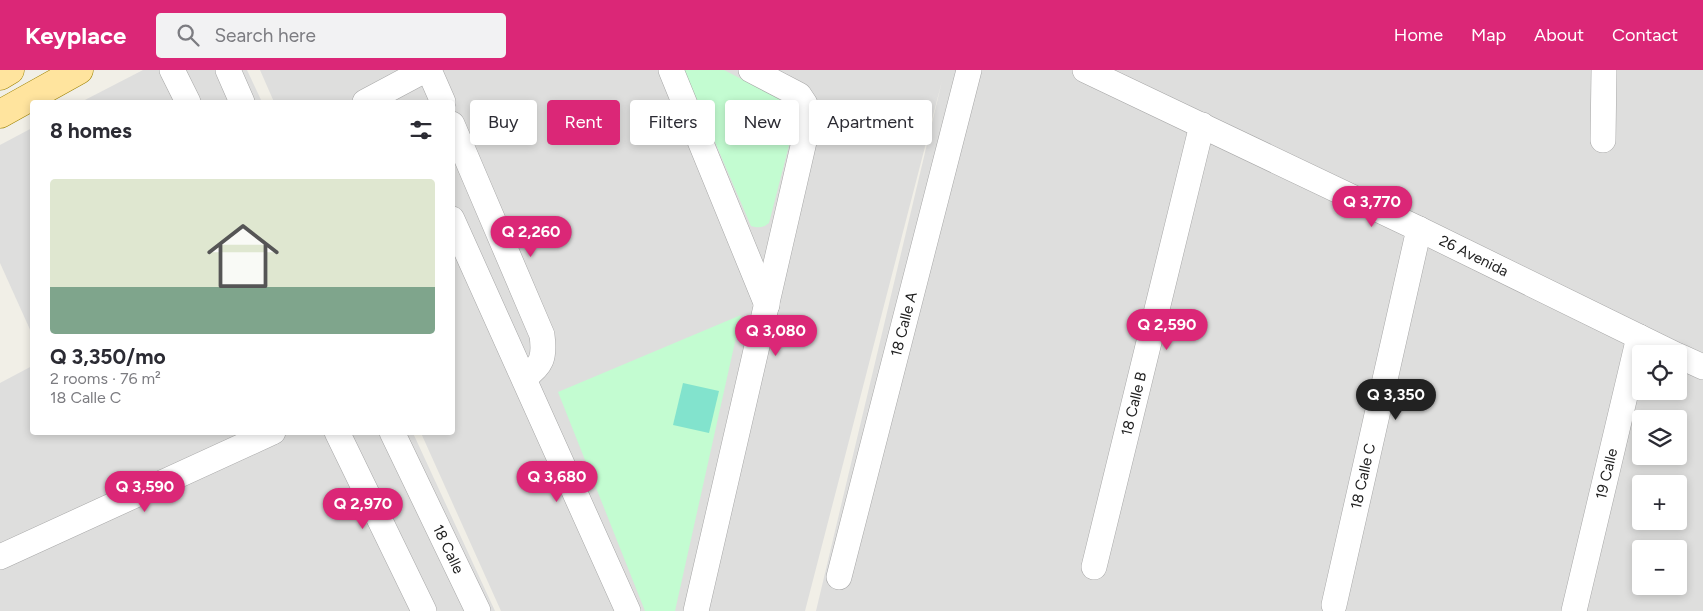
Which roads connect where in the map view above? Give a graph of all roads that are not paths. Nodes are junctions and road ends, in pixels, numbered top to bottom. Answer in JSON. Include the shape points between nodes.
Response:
{"nodes":[{"id":1,"x":10,"y":70,"type":"edge"},
{"id":2,"x":79,"y":70,"type":"edge"},
{"id":3,"x":172,"y":70,"type":"edge"},
{"id":4,"x":228,"y":70,"type":"edge"},
{"id":5,"x":425,"y":70,"type":"edge"},
{"id":6,"x":430,"y":70,"type":"edge"},
{"id":7,"x":671,"y":70,"type":"edge"},
{"id":8,"x":751,"y":70,"type":"edge"},
{"id":9,"x":969,"y":70,"type":"edge"},
{"id":10,"x":1084,"y":70,"type":"edge"},
{"id":11,"x":1604,"y":70,"type":"edge"},
{"id":12,"x":0,"y":76,"type":"edge"},
{"id":13,"x":396,"y":86,"type":"edge"},
{"id":14,"x":187,"y":100,"type":"edge"},
{"id":15,"x":241,"y":100,"type":"edge"},
{"id":16,"x":369,"y":100,"type":"edge"},
{"id":17,"x":442,"y":100,"type":"edge"},
{"id":18,"x":0,"y":114,"type":"edge"},
{"id":19,"x":1202,"y":126,"type":"junction"},
{"id":20,"x":455,"y":131,"type":"edge"},
{"id":21,"x":1603,"y":140,"type":"dead end"},
{"id":22,"x":455,"y":225,"type":"edge"},
{"id":23,"x":1420,"y":229,"type":"junction"},
{"id":24,"x":767,"y":305,"type":"junction"},
{"id":25,"x":1639,"y":337,"type":"junction"},
{"id":26,"x":1655,"y":345,"type":"edge"},
{"id":27,"x":1687,"y":360,"type":"edge"},
{"id":28,"x":1703,"y":367,"type":"edge"},
{"id":29,"x":524,"y":378,"type":"junction"},
{"id":30,"x":266,"y":435,"type":"edge"},
{"id":31,"x":339,"y":435,"type":"edge"},
{"id":32,"x":393,"y":435,"type":"edge"},
{"id":33,"x":0,"y":557,"type":"edge"},
{"id":34,"x":1094,"y":567,"type":"dead end"},
{"id":35,"x":838,"y":577,"type":"dead end"},
{"id":36,"x":1334,"y":605,"type":"dead end"},
{"id":37,"x":424,"y":611,"type":"edge"},
{"id":38,"x":478,"y":611,"type":"edge"},
{"id":39,"x":628,"y":611,"type":"edge"},
{"id":40,"x":696,"y":611,"type":"edge"},
{"id":41,"x":1574,"y":611,"type":"edge"}],
"edges":[{"from":1,"to":12,"type":"main road"},
{"from":2,"to":18,"type":"main road"},
{"from":3,"to":14,"type":"street"},
{"from":4,"to":15,"type":"street"},
{"from":5,"to":13,"type":"street"},
{"from":6,"to":17,"type":"street"},
{"from":7,"to":24,"type":"street"},
{"from":8,"to":24,"type":"street","via":[[799,95],[809,120]]},
{"from":9,"to":35,"type":"street","name":"18 Calle A"},
{"from":10,"to":19,"type":"street","name":"26 Avenida"},
{"from":11,"to":21,"type":"street"},
{"from":13,"to":16,"type":"street"},
{"from":19,"to":23,"type":"street","name":"26 Avenida"},
{"from":19,"to":34,"type":"street","name":"18 Calle B"},
{"from":20,"to":29,"type":"street","via":[[542,335],[542,358],[537,369]]},
{"from":22,"to":29,"type":"street"},
{"from":23,"to":25,"type":"street","name":"26 Avenida"},
{"from":23,"to":36,"type":"street","name":"18 Calle C"},
{"from":24,"to":40,"type":"street"},
{"from":25,"to":26,"type":"street","name":"26 Avenida"},
{"from":25,"to":41,"type":"street","name":"19 Calle"},
{"from":27,"to":28,"type":"street"},
{"from":29,"to":39,"type":"street"},
{"from":30,"to":33,"type":"street"},
{"from":31,"to":37,"type":"street"},
{"from":32,"to":38,"type":"street","name":"18 Calle"}]}
